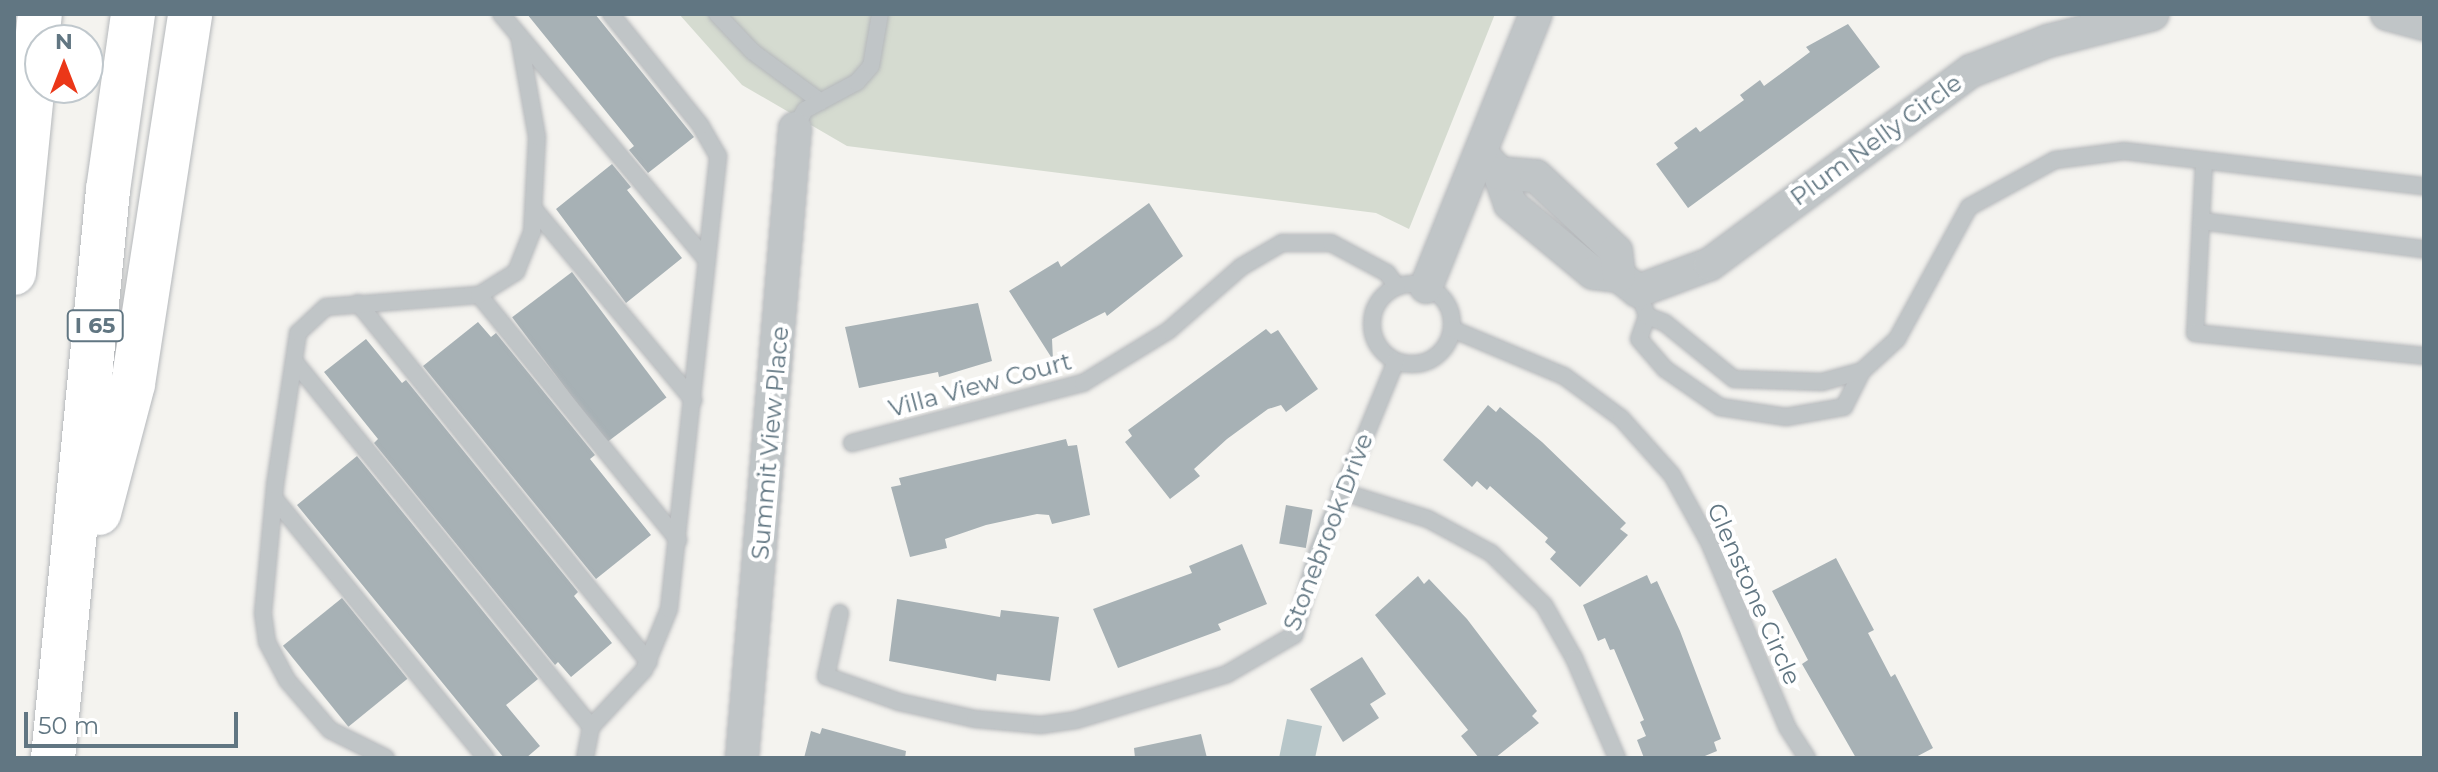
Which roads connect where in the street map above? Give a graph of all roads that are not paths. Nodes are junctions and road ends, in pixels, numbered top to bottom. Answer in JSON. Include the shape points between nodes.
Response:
{"nodes":[{"id":1,"x":40,"y":14,"type":"edge"},
{"id":2,"x":133,"y":14,"type":"edge"},
{"id":3,"x":190,"y":14,"type":"edge"},
{"id":4,"x":501,"y":14,"type":"edge"},
{"id":5,"x":611,"y":14,"type":"edge"},
{"id":6,"x":717,"y":14,"type":"edge"},
{"id":7,"x":880,"y":14,"type":"edge"},
{"id":8,"x":1536,"y":14,"type":"edge"},
{"id":9,"x":2153,"y":14,"type":"edge"},
{"id":10,"x":2387,"y":14,"type":"edge"},
{"id":11,"x":2424,"y":24,"type":"edge"},
{"id":12,"x":519,"y":36,"type":"junction"},
{"id":13,"x":821,"y":102,"type":"junction"},
{"id":14,"x":795,"y":128,"type":"joint"},
{"id":15,"x":1490,"y":163,"type":"junction"},
{"id":16,"x":2204,"y":164,"type":"junction"},
{"id":17,"x":2424,"y":186,"type":"edge"},
{"id":18,"x":534,"y":209,"type":"junction"},
{"id":19,"x":2201,"y":221,"type":"junction"},
{"id":20,"x":2424,"y":249,"type":"edge"},
{"id":21,"x":707,"y":260,"type":"junction"},
{"id":22,"x":14,"y":273,"type":"edge"},
{"id":23,"x":1412,"y":287,"type":"junction"},
{"id":24,"x":1634,"y":294,"type":"junction"},
{"id":25,"x":479,"y":295,"type":"junction"},
{"id":26,"x":358,"y":303,"type":"junction"},
{"id":27,"x":1452,"y":329,"type":"junction"},
{"id":28,"x":2424,"y":356,"type":"edge"},
{"id":29,"x":294,"y":361,"type":"junction"},
{"id":30,"x":1396,"y":361,"type":"junction"},
{"id":31,"x":1862,"y":371,"type":"junction"},
{"id":32,"x":693,"y":400,"type":"junction"},
{"id":33,"x":852,"y":443,"type":"dead end"},
{"id":34,"x":1340,"y":491,"type":"junction"},
{"id":35,"x":274,"y":498,"type":"junction"},
{"id":36,"x":678,"y":540,"type":"junction"},
{"id":37,"x":840,"y":613,"type":"dead end"},
{"id":38,"x":66,"y":640,"type":"junction"},
{"id":39,"x":649,"y":662,"type":"junction"},
{"id":40,"x":591,"y":727,"type":"junction"},
{"id":41,"x":53,"y":758,"type":"edge"},
{"id":42,"x":386,"y":758,"type":"edge"},
{"id":43,"x":486,"y":758,"type":"edge"},
{"id":44,"x":585,"y":758,"type":"edge"},
{"id":45,"x":742,"y":758,"type":"edge"},
{"id":46,"x":1617,"y":758,"type":"edge"},
{"id":47,"x":1807,"y":758,"type":"edge"}],
"edges":[{"from":1,"to":22,"type":"highway"},
{"from":2,"to":38,"type":"highway","number":"I 65","via":[[108,190]]},
{"from":3,"to":38,"type":"highway","via":[[133,384]]},
{"from":4,"to":12,"type":"lane"},
{"from":5,"to":21,"type":"lane","via":[[701,126],[718,156]]},
{"from":6,"to":13,"type":"lane","via":[[753,52]]},
{"from":7,"to":13,"type":"lane","via":[[871,66],[857,82]]},
{"from":8,"to":15,"type":"street"},
{"from":9,"to":24,"type":"street","name":"Plum Nelly Circle","via":[[2048,41],[1971,71],[1710,264]]},
{"from":10,"to":11,"type":"street"},
{"from":12,"to":18,"type":"lane","via":[[537,137]]},
{"from":12,"to":21,"type":"lane"},
{"from":13,"to":14,"type":"lane","via":[[805,110]]},
{"from":14,"to":45,"type":"street","name":"Summit View Place"},
{"from":15,"to":23,"type":"street"},
{"from":15,"to":24,"type":"street","via":[[1536,176],[1616,251]]},
{"from":16,"to":17,"type":"lane"},
{"from":16,"to":19,"type":"lane"},
{"from":16,"to":31,"type":"lane","via":[[2124,151],[2055,160],[1969,207],[1897,339]]},
{"from":18,"to":25,"type":"lane","via":[[524,259],[504,282]]},
{"from":18,"to":32,"type":"lane"},
{"from":19,"to":20,"type":"lane"},
{"from":19,"to":28,"type":"lane","via":[[2195,333]]},
{"from":21,"to":32,"type":"lane"},
{"from":23,"to":27,"type":"lane","via":[[1446,304]]},
{"from":23,"to":30,"type":"lane","via":[[1379,300],[1371,325],[1380,350]]},
{"from":23,"to":33,"type":"lane","name":"Villa View Court","via":[[1331,243],[1282,243],[1241,267],[1168,331],[1083,383]]},
{"from":24,"to":31,"type":"lane","via":[[1734,379],[1822,382]]},
{"from":24,"to":31,"type":"lane","via":[[1639,339],[1665,369],[1720,407],[1786,417],[1844,407]]},
{"from":25,"to":26,"type":"lane"},
{"from":25,"to":36,"type":"lane"},
{"from":26,"to":29,"type":"lane","via":[[326,307],[303,323]]},
{"from":26,"to":39,"type":"lane"},
{"from":27,"to":30,"type":"lane","via":[[1430,361]]},
{"from":27,"to":47,"type":"lane","name":"Glenstone Circle","via":[[1564,376],[1621,418],[1672,475],[1709,542],[1787,727]]},
{"from":29,"to":35,"type":"lane"},
{"from":29,"to":40,"type":"lane"},
{"from":30,"to":34,"type":"lane","name":"Stonebrook Drive"},
{"from":32,"to":36,"type":"lane"},
{"from":34,"to":37,"type":"lane","name":"Stonebrook Drive","via":[[1294,635],[1227,674],[1076,720],[1041,725],[975,719],[899,702],[826,676]]},
{"from":34,"to":46,"type":"lane","via":[[1428,519],[1491,553],[1544,605],[1574,658]]},
{"from":35,"to":42,"type":"lane","via":[[263,613],[267,642],[287,680],[330,730]]},
{"from":35,"to":43,"type":"lane"},
{"from":36,"to":39,"type":"lane","via":[[669,609]]},
{"from":38,"to":41,"type":"highway","number":"I 65"},
{"from":39,"to":40,"type":"lane"},
{"from":40,"to":44,"type":"lane"}]}
